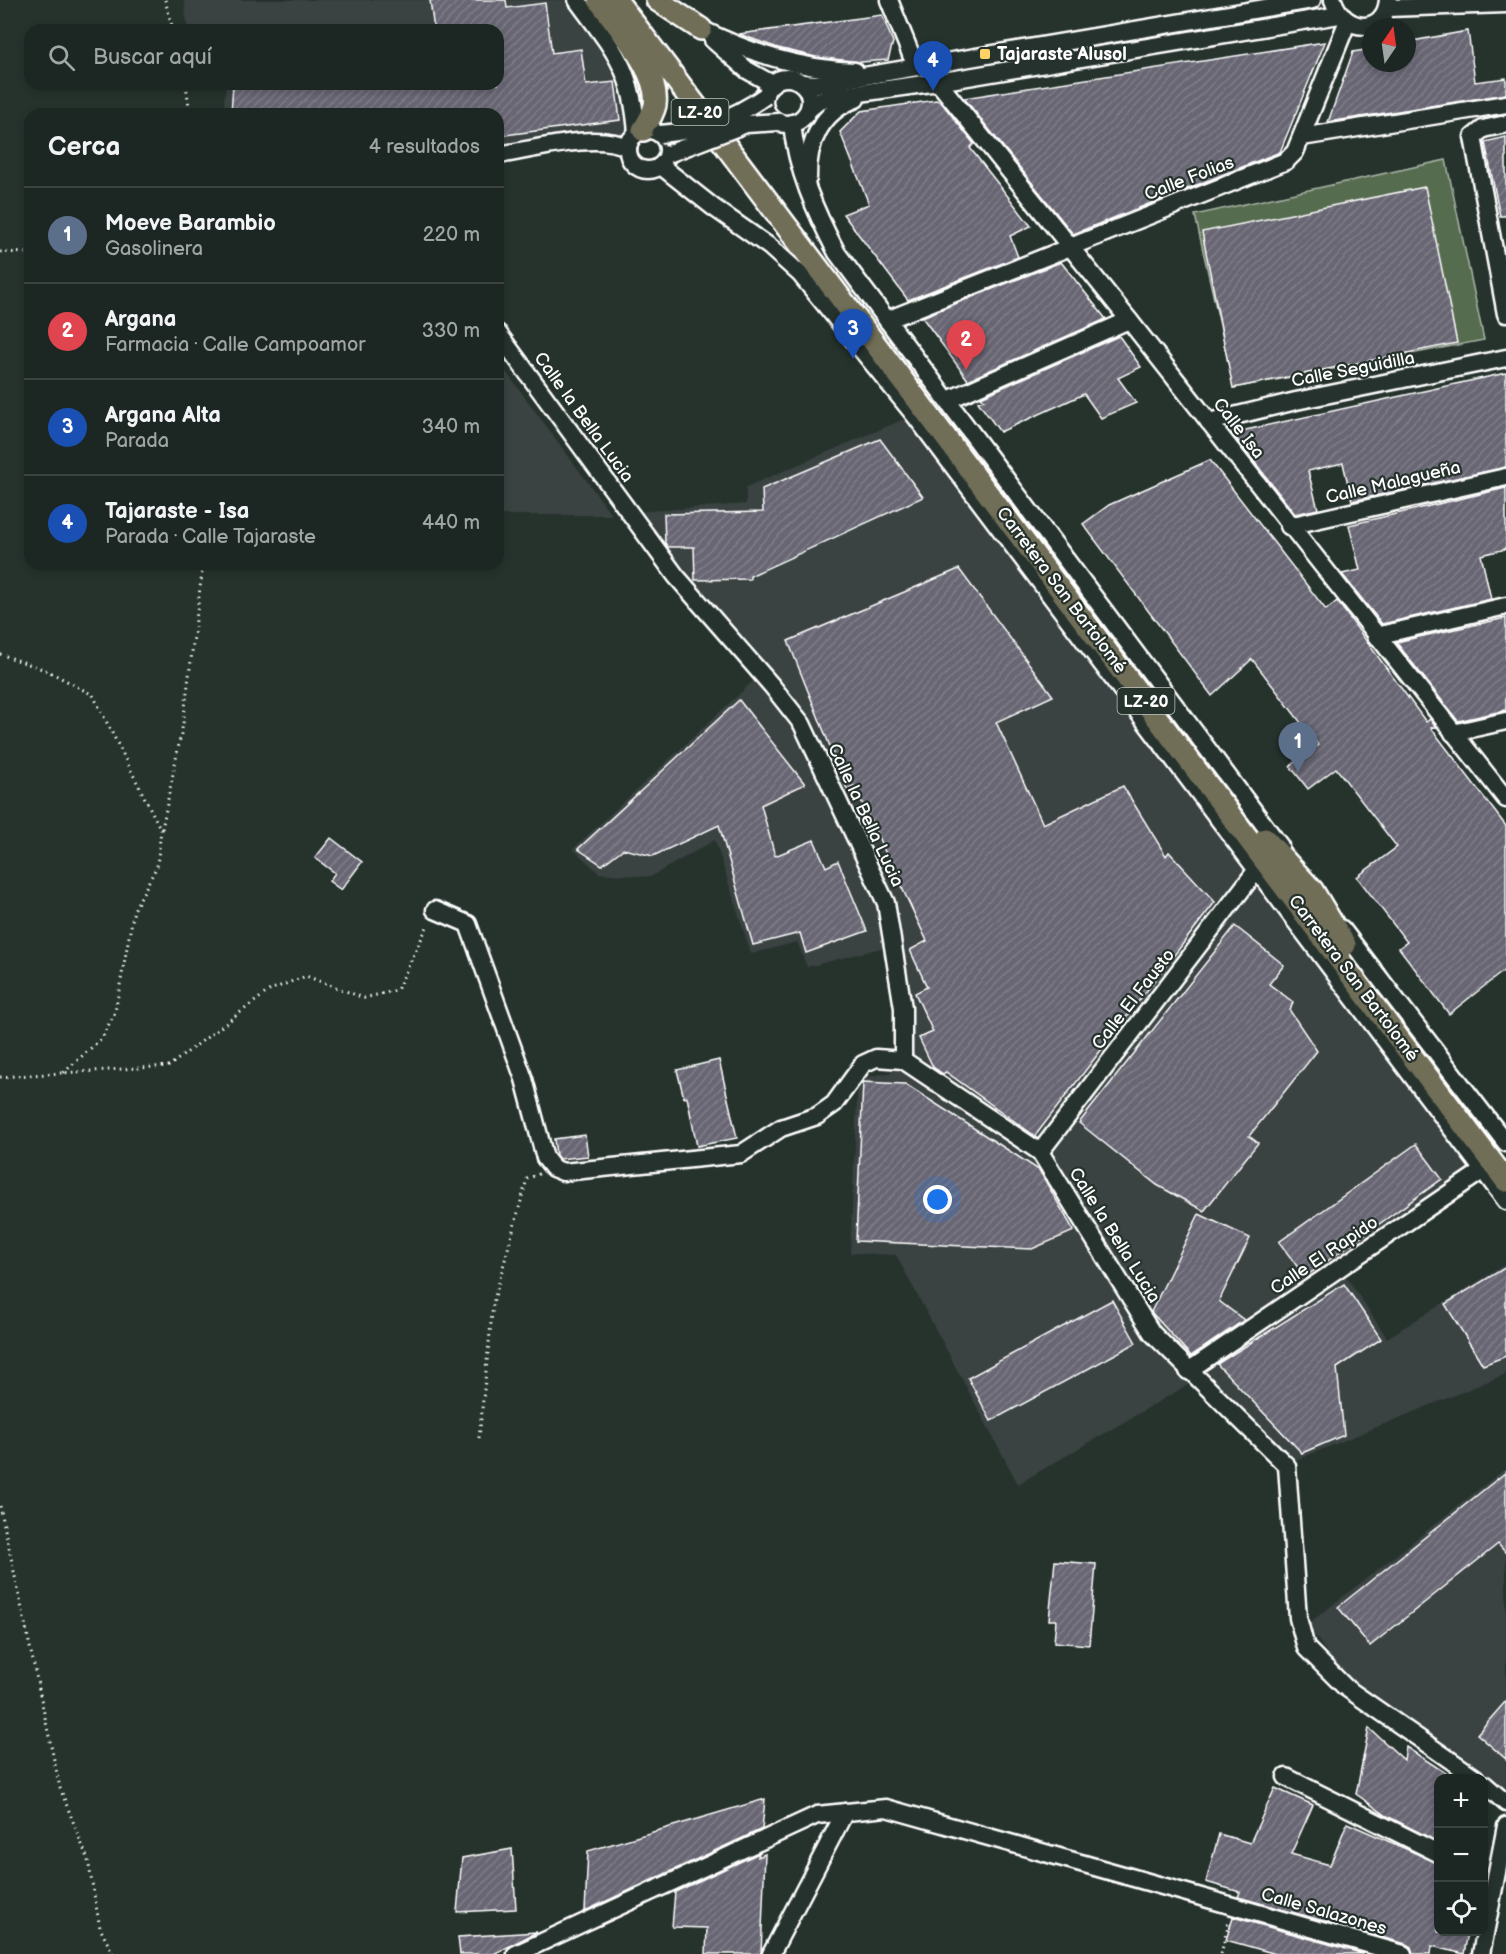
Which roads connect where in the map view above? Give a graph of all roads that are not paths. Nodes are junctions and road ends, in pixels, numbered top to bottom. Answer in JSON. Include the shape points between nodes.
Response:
{"nodes":[{"id":1,"x":577,"y":0,"type":"edge"},
{"id":2,"x":598,"y":0,"type":"edge"},
{"id":3,"x":616,"y":0,"type":"edge"},
{"id":4,"x":627,"y":0,"type":"edge"},
{"id":5,"x":657,"y":0,"type":"edge"},
{"id":6,"x":889,"y":0,"type":"edge"},
{"id":7,"x":1312,"y":0,"type":"edge"},
{"id":8,"x":1388,"y":4,"type":"edge"},
{"id":9,"x":1506,"y":4,"type":"edge"},
{"id":10,"x":1340,"y":13,"type":"edge"},
{"id":11,"x":701,"y":29,"type":"junction"},
{"id":12,"x":916,"y":67,"type":"junction"},
{"id":13,"x":891,"y":72,"type":"junction"},
{"id":14,"x":938,"y":82,"type":"junction"},
{"id":15,"x":801,"y":83,"type":"junction"},
{"id":16,"x":769,"y":90,"type":"junction"},
{"id":17,"x":880,"y":91,"type":"junction"},
{"id":18,"x":1506,"y":104,"type":"edge"},
{"id":19,"x":809,"y":109,"type":"junction"},
{"id":20,"x":785,"y":123,"type":"junction"},
{"id":21,"x":1506,"y":124,"type":"edge"},
{"id":22,"x":647,"y":132,"type":"junction"},
{"id":23,"x":1302,"y":137,"type":"junction"},
{"id":24,"x":628,"y":148,"type":"junction"},
{"id":25,"x":504,"y":153,"type":"edge"},
{"id":26,"x":665,"y":160,"type":"junction"},
{"id":27,"x":809,"y":189,"type":"junction"},
{"id":28,"x":1500,"y":244,"type":"edge"},
{"id":29,"x":1068,"y":246,"type":"junction"},
{"id":30,"x":1506,"y":314,"type":"edge"},
{"id":31,"x":887,"y":320,"type":"junction"},
{"id":32,"x":1129,"y":320,"type":"junction"},
{"id":33,"x":504,"y":341,"type":"edge"},
{"id":34,"x":1506,"y":358,"type":"edge"},
{"id":35,"x":948,"y":400,"type":"junction"},
{"id":36,"x":1209,"y":422,"type":"junction"},
{"id":37,"x":1506,"y":477,"type":"edge"},
{"id":38,"x":1289,"y":526,"type":"junction"},
{"id":39,"x":1506,"y":606,"type":"edge"},
{"id":40,"x":1376,"y":636,"type":"junction"},
{"id":41,"x":1506,"y":721,"type":"edge"},
{"id":42,"x":1453,"y":733,"type":"junction"},
{"id":43,"x":1506,"y":800,"type":"edge"},
{"id":44,"x":1238,"y":809,"type":"junction"},
{"id":45,"x":1256,"y":871,"type":"junction"},
{"id":46,"x":1312,"y":890,"type":"junction"},
{"id":47,"x":435,"y":910,"type":"road end"},
{"id":48,"x":1382,"y":1000,"type":"junction"},
{"id":49,"x":903,"y":1060,"type":"junction"},
{"id":50,"x":1506,"y":1143,"type":"edge"},
{"id":51,"x":1040,"y":1152,"type":"junction"},
{"id":52,"x":1506,"y":1165,"type":"edge"},
{"id":53,"x":1482,"y":1172,"type":"junction"},
{"id":54,"x":1506,"y":1180,"type":"edge"},
{"id":55,"x":1506,"y":1201,"type":"edge"},
{"id":56,"x":1188,"y":1371,"type":"junction"},
{"id":57,"x":1469,"y":1774,"type":"edge"},
{"id":58,"x":1286,"y":1777,"type":"dead end"},
{"id":59,"x":1488,"y":1787,"type":"edge"},
{"id":60,"x":1506,"y":1803,"type":"edge"},
{"id":61,"x":845,"y":1812,"type":"junction"},
{"id":62,"x":1506,"y":1826,"type":"edge"},
{"id":63,"x":1434,"y":1851,"type":"edge"},
{"id":64,"x":1494,"y":1880,"type":"edge"},
{"id":65,"x":516,"y":1954,"type":"edge"},
{"id":66,"x":771,"y":1954,"type":"edge"},
{"id":67,"x":1403,"y":1954,"type":"edge"},
{"id":68,"x":1481,"y":1954,"type":"edge"}],
"edges":[{"from":1,"to":22,"type":"street","via":[[620,59]]},
{"from":2,"to":22,"type":"main road","via":[[645,65],[654,84],[655,103]]},
{"from":3,"to":54,"type":"main road","name":"Carretera San Bartolomé","number":"LZ-20"},
{"from":4,"to":44,"type":"main road","name":"Carretera San Bartolomé","number":"LZ-20"},
{"from":5,"to":11,"type":"main road"},
{"from":6,"to":12,"type":"street"},
{"from":7,"to":12,"type":"street"},
{"from":8,"to":9,"type":"street"},
{"from":8,"to":10,"type":"street","via":[[1371,24],[1360,26]]},
{"from":10,"to":14,"type":"street"},
{"from":10,"to":23,"type":"street","name":"Calle Folias"},
{"from":11,"to":13,"type":"street","via":[[749,51],[790,63]]},
{"from":11,"to":16,"type":"street"},
{"from":12,"to":13,"type":"street"},
{"from":13,"to":15,"type":"street"},
{"from":14,"to":17,"type":"street"},
{"from":14,"to":29,"type":"street","name":"Calle Isa"},
{"from":15,"to":16,"type":"street","via":[[787,78]]},
{"from":15,"to":19,"type":"street","via":[[809,95]]},
{"from":16,"to":20,"type":"street","via":[[767,112]]},
{"from":16,"to":22,"type":"street","bridge":true,"via":[[743,112],[719,122]]},
{"from":17,"to":19,"type":"street","via":[[831,97]]},
{"from":17,"to":27,"type":"street","via":[[840,105],[819,126],[812,145]]},
{"from":18,"to":23,"type":"street"},
{"from":19,"to":20,"type":"street","via":[[802,118]]},
{"from":20,"to":26,"type":"street","bridge":true,"via":[[747,124]]},
{"from":20,"to":27,"type":"street","name":"Carretera San Bartolomé"},
{"from":21,"to":28,"type":"street","via":[[1483,129],[1473,137]]},
{"from":22,"to":24,"type":"street"},
{"from":22,"to":26,"type":"street","via":[[665,140]]},
{"from":23,"to":29,"type":"street","name":"Calle Folias","via":[[1286,161]]},
{"from":24,"to":25,"type":"street","via":[[597,140]]},
{"from":24,"to":26,"type":"street","via":[[635,167],[648,171]]},
{"from":26,"to":45,"type":"street","name":"Carretera San Bartolomé","via":[[713,207],[770,247],[800,274],[916,417]]},
{"from":27,"to":31,"type":"street","name":"Carretera San Bartolomé","via":[[837,253]]},
{"from":28,"to":30,"type":"street"},
{"from":29,"to":31,"type":"street","name":"Calle Folias"},
{"from":29,"to":32,"type":"street","name":"Calle Isa"},
{"from":31,"to":35,"type":"street","name":"Carretera San Bartolomé"},
{"from":32,"to":35,"type":"street"},
{"from":32,"to":36,"type":"street","name":"Calle Isa"},
{"from":33,"to":49,"type":"street","name":"Calle la Bella Lucia","via":[[676,576],[802,724],[886,903],[903,1008]]},
{"from":34,"to":36,"type":"street","name":"Calle Seguidilla","via":[[1296,400]]},
{"from":35,"to":46,"type":"street","name":"Carretera San Bartolomé"},
{"from":36,"to":38,"type":"street","name":"Calle Isa"},
{"from":37,"to":38,"type":"street","name":"Calle Malagueña"},
{"from":38,"to":40,"type":"street","name":"Calle Isa"},
{"from":39,"to":40,"type":"street"},
{"from":40,"to":42,"type":"street","name":"Calle Isa"},
{"from":41,"to":42,"type":"street"},
{"from":42,"to":43,"type":"street","name":"Calle Isa"},
{"from":44,"to":46,"type":"main road"},
{"from":44,"to":48,"type":"main road","name":"Carretera San Bartolomé","number":"LZ-20"},
{"from":45,"to":51,"type":"street","name":"Calle El Fausto"},
{"from":45,"to":53,"type":"street","name":"Carretera San Bartolomé"},
{"from":46,"to":48,"type":"main road"},
{"from":46,"to":50,"type":"street","name":"Carretera San Bartolomé"},
{"from":47,"to":49,"type":"street","via":[[468,924],[524,1079],[545,1158],[553,1168],[564,1172],[741,1154],[781,1128],[817,1116],[834,1104],[863,1064],[876,1058]]},
{"from":48,"to":52,"type":"main road","name":"Carretera San Bartolomé","number":"LZ-20"},
{"from":49,"to":51,"type":"street","name":"Calle la Bella Lucia"},
{"from":51,"to":56,"type":"street","name":"Calle la Bella Lucia","via":[[1152,1332]]},
{"from":53,"to":55,"type":"street","name":"Carretera San Bartolomé"},
{"from":53,"to":56,"type":"street","name":"Calle El Rapido"},
{"from":56,"to":57,"type":"street","name":"Calle la Bella Lucia","via":[[1287,1466],[1298,1618],[1306,1648],[1345,1687]]},
{"from":58,"to":63,"type":"street"},
{"from":59,"to":60,"type":"street"},
{"from":61,"to":65,"type":"street","name":"Calle Salazones","via":[[817,1815]]},
{"from":61,"to":66,"type":"street"},
{"from":61,"to":67,"type":"street","name":"Calle Salazones","via":[[886,1808]]},
{"from":62,"to":64,"type":"street"},
{"from":64,"to":68,"type":"street"}]}
